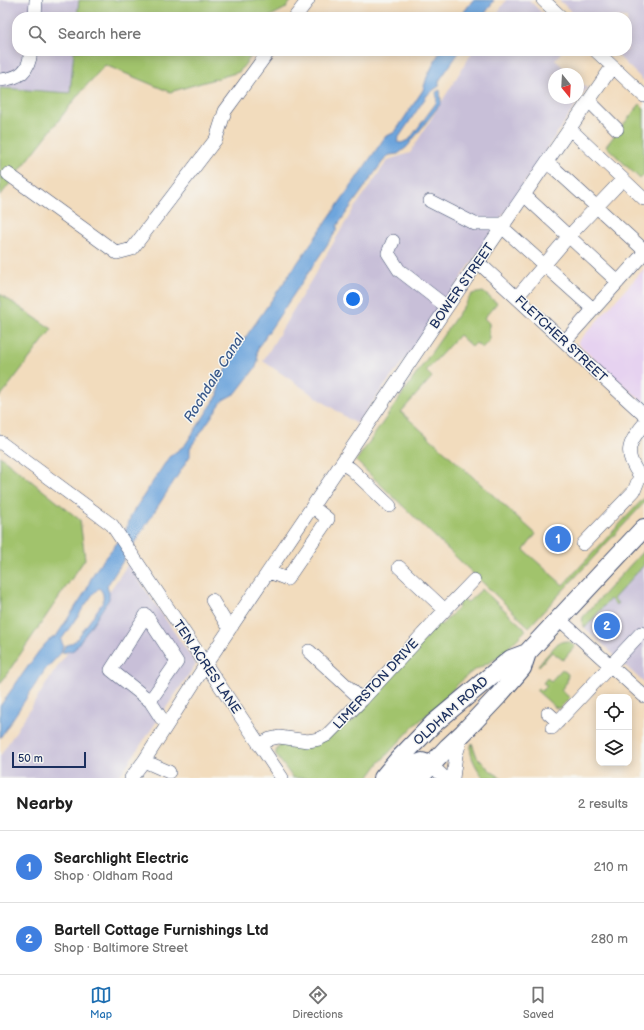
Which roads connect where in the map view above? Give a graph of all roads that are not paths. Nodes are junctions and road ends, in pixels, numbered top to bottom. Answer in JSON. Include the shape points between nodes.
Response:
{"nodes":[{"id":1,"x":36,"y":0,"type":"edge"},
{"id":2,"x":308,"y":0,"type":"edge"},
{"id":3,"x":543,"y":0,"type":"edge"},
{"id":4,"x":35,"y":12,"type":"edge"},
{"id":5,"x":299,"y":12,"type":"edge"},
{"id":6,"x":555,"y":12,"type":"edge"},
{"id":7,"x":30,"y":56,"type":"edge"},
{"id":8,"x":265,"y":56,"type":"edge"},
{"id":9,"x":601,"y":56,"type":"edge"},
{"id":10,"x":612,"y":67,"type":"junction"},
{"id":11,"x":0,"y":80,"type":"edge"},
{"id":12,"x":644,"y":96,"type":"edge"},
{"id":13,"x":588,"y":103,"type":"junction"},
{"id":14,"x":570,"y":129,"type":"junction"},
{"id":15,"x":617,"y":129,"type":"dead end"},
{"id":16,"x":546,"y":163,"type":"junction"},
{"id":17,"x":8,"y":174,"type":"dead end"},
{"id":18,"x":623,"y":179,"type":"junction"},
{"id":19,"x":524,"y":195,"type":"junction"},
{"id":20,"x":644,"y":199,"type":"edge"},
{"id":21,"x":430,"y":201,"type":"dead end"},
{"id":22,"x":596,"y":206,"type":"junction"},
{"id":23,"x":504,"y":226,"type":"junction"},
{"id":24,"x":569,"y":236,"type":"junction"},
{"id":25,"x":393,"y":241,"type":"dead end"},
{"id":26,"x":644,"y":252,"type":"edge"},
{"id":27,"x":479,"y":263,"type":"junction"},
{"id":28,"x":544,"y":265,"type":"junction"},
{"id":29,"x":618,"y":282,"type":"junction"},
{"id":30,"x":517,"y":297,"type":"junction"},
{"id":31,"x":447,"y":307,"type":"junction"},
{"id":32,"x":593,"y":309,"type":"junction"},
{"id":33,"x":565,"y":341,"type":"junction"},
{"id":34,"x":644,"y":416,"type":"edge"},
{"id":35,"x":0,"y":442,"type":"edge"},
{"id":36,"x":343,"y":464,"type":"junction"},
{"id":37,"x":390,"y":506,"type":"dead end"},
{"id":38,"x":313,"y":507,"type":"junction"},
{"id":39,"x":644,"y":528,"type":"edge"},
{"id":40,"x":583,"y":544,"type":"dead end"},
{"id":41,"x":399,"y":567,"type":"dead end"},
{"id":42,"x":269,"y":572,"type":"junction"},
{"id":43,"x":474,"y":580,"type":"dead end"},
{"id":44,"x":212,"y":600,"type":"dead end"},
{"id":45,"x":445,"y":610,"type":"junction"},
{"id":46,"x":560,"y":619,"type":"junction"},
{"id":47,"x":232,"y":626,"type":"junction"},
{"id":48,"x":641,"y":633,"type":"dead end"},
{"id":49,"x":309,"y":650,"type":"dead end"},
{"id":50,"x":527,"y":653,"type":"junction"},
{"id":51,"x":206,"y":666,"type":"junction"},
{"id":52,"x":611,"y":666,"type":"junction"},
{"id":53,"x":644,"y":696,"type":"edge"},
{"id":54,"x":362,"y":700,"type":"junction"},
{"id":55,"x":150,"y":701,"type":"junction"},
{"id":56,"x":548,"y":712,"type":"dead end"},
{"id":57,"x":168,"y":722,"type":"junction"},
{"id":58,"x":462,"y":733,"type":"junction"},
{"id":59,"x":259,"y":745,"type":"junction"},
{"id":60,"x":144,"y":761,"type":"junction"},
{"id":61,"x":412,"y":771,"type":"edge"},
{"id":62,"x":169,"y":772,"type":"dead end"},
{"id":63,"x":131,"y":778,"type":"edge"},
{"id":64,"x":282,"y":778,"type":"edge"},
{"id":65,"x":383,"y":778,"type":"edge"},
{"id":66,"x":445,"y":778,"type":"edge"},
{"id":67,"x":453,"y":778,"type":"edge"}],
"edges":[{"from":1,"to":4,"type":"street"},
{"from":2,"to":5,"type":"street"},
{"from":3,"to":6,"type":"street"},
{"from":7,"to":11,"type":"street","via":[[28,67],[21,74]]},
{"from":8,"to":17,"type":"street","via":[[226,111],[216,139],[132,249],[117,253]]},
{"from":9,"to":10,"type":"street"},
{"from":10,"to":12,"type":"street"},
{"from":10,"to":13,"type":"street","name":"BOWER STREET"},
{"from":13,"to":14,"type":"street","name":"BOWER STREET"},
{"from":13,"to":15,"type":"street"},
{"from":14,"to":16,"type":"street","name":"BOWER STREET"},
{"from":14,"to":18,"type":"street"},
{"from":16,"to":19,"type":"street","name":"BOWER STREET"},
{"from":16,"to":22,"type":"street"},
{"from":18,"to":20,"type":"street"},
{"from":18,"to":22,"type":"street"},
{"from":19,"to":23,"type":"street","name":"BOWER STREET"},
{"from":19,"to":24,"type":"street"},
{"from":21,"to":23,"type":"street","via":[[475,224]]},
{"from":22,"to":24,"type":"street"},
{"from":22,"to":26,"type":"street"},
{"from":23,"to":27,"type":"street","name":"BOWER STREET"},
{"from":23,"to":28,"type":"street"},
{"from":24,"to":28,"type":"street"},
{"from":24,"to":29,"type":"street"},
{"from":25,"to":31,"type":"street","via":[[388,253],[399,270]]},
{"from":26,"to":29,"type":"street"},
{"from":27,"to":30,"type":"street","name":"FLETCHER STREET"},
{"from":27,"to":31,"type":"street","name":"BOWER STREET"},
{"from":28,"to":30,"type":"street"},
{"from":28,"to":32,"type":"street"},
{"from":29,"to":32,"type":"street"},
{"from":30,"to":33,"type":"street","name":"FLETCHER STREET"},
{"from":31,"to":36,"type":"street","name":"BOWER STREET"},
{"from":32,"to":33,"type":"street"},
{"from":33,"to":34,"type":"street","name":"FLETCHER STREET"},
{"from":34,"to":40,"type":"street","via":[[629,445],[631,464],[640,476],[634,491]]},
{"from":35,"to":51,"type":"street","name":"TEN ACRES LANE","via":[[112,525]]},
{"from":36,"to":37,"type":"street"},
{"from":36,"to":38,"type":"street","name":"BOWER STREET"},
{"from":38,"to":42,"type":"street","name":"BOWER STREET"},
{"from":38,"to":42,"type":"street","via":[[328,519],[287,579]]},
{"from":39,"to":46,"type":"highway","name":"OLDHAM ROAD"},
{"from":41,"to":45,"type":"street"},
{"from":42,"to":47,"type":"street","name":"BOWER STREET"},
{"from":43,"to":45,"type":"street","name":"LIMERSTON DRIVE"},
{"from":44,"to":47,"type":"street","via":[[226,623]]},
{"from":45,"to":54,"type":"street","name":"LIMERSTON DRIVE"},
{"from":46,"to":50,"type":"highway","name":"OLDHAM ROAD"},
{"from":46,"to":52,"type":"street"},
{"from":47,"to":51,"type":"street","name":"BOWER STREET"},
{"from":48,"to":52,"type":"street"},
{"from":49,"to":54,"type":"street"},
{"from":50,"to":58,"type":"highway","name":"OLDHAM ROAD","via":[[522,668]]},
{"from":50,"to":61,"type":"highway","name":"OLDHAM ROAD","via":[[511,659],[498,669],[421,735]]},
{"from":51,"to":57,"type":"street","name":"BOWER STREET"},
{"from":51,"to":59,"type":"street","name":"TEN ACRES LANE"},
{"from":52,"to":53,"type":"street"},
{"from":52,"to":56,"type":"street","via":[[555,725]]},
{"from":54,"to":59,"type":"street","name":"LIMERSTON DRIVE","via":[[335,728],[319,739],[279,737]]},
{"from":55,"to":55,"type":"street","via":[[111,670],[146,615],[177,662]]},
{"from":55,"to":57,"type":"street","via":[[161,718]]},
{"from":57,"to":60,"type":"street","name":"BOWER STREET"},
{"from":58,"to":61,"type":"highway","name":"OLDHAM ROAD"},
{"from":58,"to":67,"type":"street"},
{"from":59,"to":64,"type":"street","name":"TEN ACRES LANE"},
{"from":60,"to":62,"type":"street"},
{"from":60,"to":63,"type":"street","name":"BOWER STREET"},
{"from":61,"to":65,"type":"highway","name":"OLDHAM ROAD"},
{"from":61,"to":66,"type":"street"}]}
